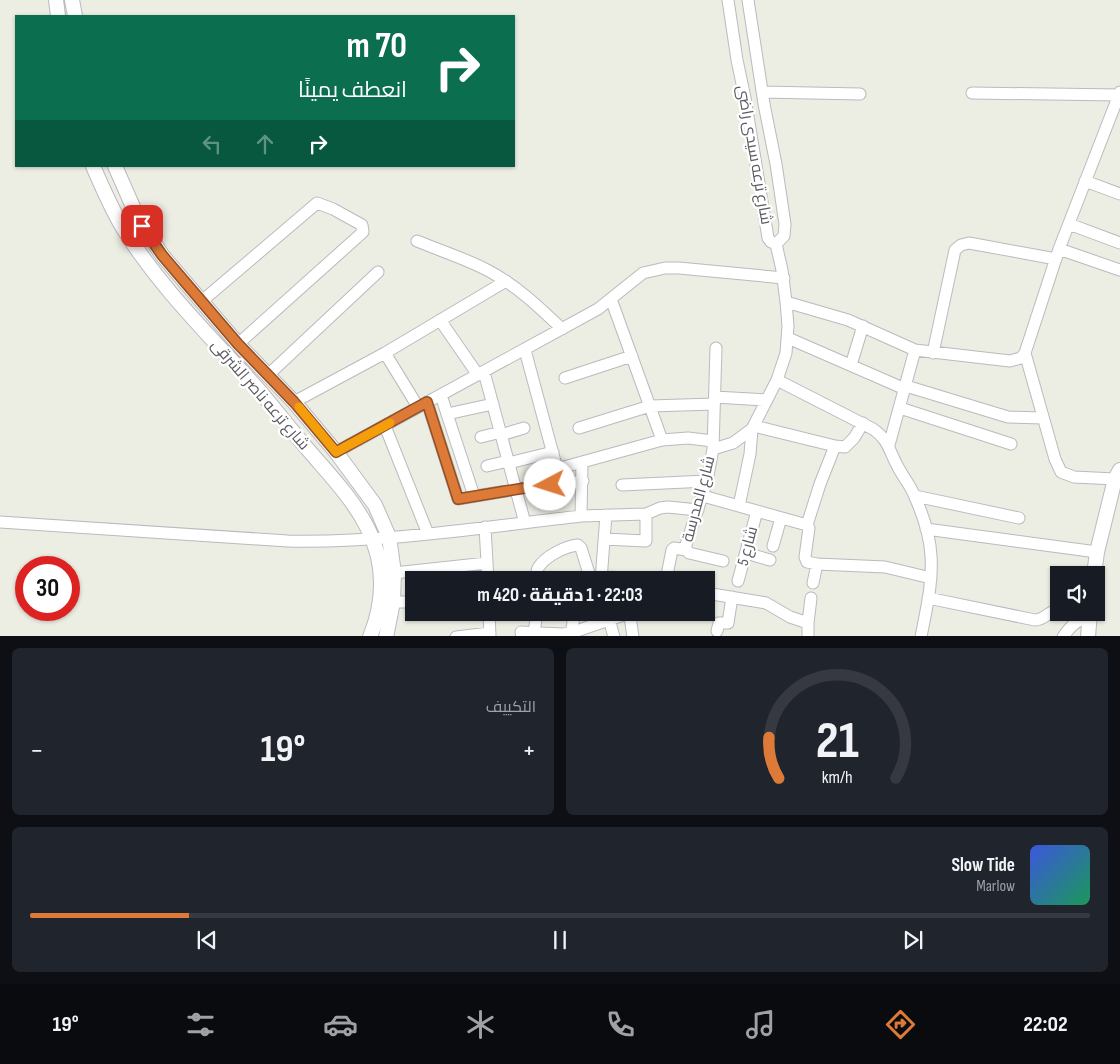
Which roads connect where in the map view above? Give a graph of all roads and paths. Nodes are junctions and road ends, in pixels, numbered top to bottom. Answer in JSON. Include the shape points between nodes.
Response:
{"nodes":[{"id":1,"x":56,"y":0,"type":"edge"},
{"id":2,"x":72,"y":0,"type":"edge"},
{"id":3,"x":728,"y":0,"type":"edge"},
{"id":4,"x":748,"y":0,"type":"edge"},
{"id":5,"x":58,"y":15,"type":"edge"},
{"id":6,"x":75,"y":15,"type":"edge"},
{"id":7,"x":762,"y":92,"type":"junction"},
{"id":8,"x":860,"y":94,"type":"dead end"},
{"id":9,"x":972,"y":94,"type":"dead end"},
{"id":10,"x":1119,"y":94,"type":"edge"},
{"id":11,"x":93,"y":167,"type":"edge"},
{"id":12,"x":115,"y":167,"type":"edge"},
{"id":13,"x":1086,"y":181,"type":"junction"},
{"id":14,"x":1120,"y":194,"type":"edge"},
{"id":15,"x":1069,"y":224,"type":"junction"},
{"id":16,"x":417,"y":241,"type":"dead end"},
{"id":17,"x":1120,"y":243,"type":"edge"},
{"id":18,"x":776,"y":244,"type":"junction"},
{"id":19,"x":1058,"y":254,"type":"junction"},
{"id":20,"x":1120,"y":270,"type":"edge"},
{"id":21,"x":378,"y":272,"type":"dead end"},
{"id":22,"x":784,"y":278,"type":"junction"},
{"id":23,"x":506,"y":281,"type":"junction"},
{"id":24,"x":611,"y":299,"type":"junction"},
{"id":25,"x":202,"y":301,"type":"junction"},
{"id":26,"x":786,"y":302,"type":"junction"},
{"id":27,"x":440,"y":320,"type":"junction"},
{"id":28,"x":863,"y":326,"type":"junction"},
{"id":29,"x":562,"y":329,"type":"junction"},
{"id":30,"x":788,"y":338,"type":"junction"},
{"id":31,"x":238,"y":344,"type":"junction"},
{"id":32,"x":716,"y":348,"type":"dead end"},
{"id":33,"x":525,"y":350,"type":"junction"},
{"id":34,"x":915,"y":350,"type":"junction"},
{"id":35,"x":385,"y":353,"type":"junction"},
{"id":36,"x":933,"y":353,"type":"junction"},
{"id":37,"x":1025,"y":353,"type":"junction"},
{"id":38,"x":632,"y":356,"type":"junction"},
{"id":39,"x":850,"y":365,"type":"junction"},
{"id":40,"x":481,"y":374,"type":"junction"},
{"id":41,"x":267,"y":376,"type":"junction"},
{"id":42,"x":565,"y":378,"type":"dead end"},
{"id":43,"x":777,"y":380,"type":"junction"},
{"id":44,"x":906,"y":388,"type":"junction"},
{"id":45,"x":441,"y":395,"type":"junction"},
{"id":46,"x":715,"y":400,"type":"junction"},
{"id":47,"x":766,"y":400,"type":"junction"},
{"id":48,"x":294,"y":402,"type":"junction"},
{"id":49,"x":493,"y":404,"type":"junction"},
{"id":50,"x":422,"y":405,"type":"junction"},
{"id":51,"x":650,"y":406,"type":"junction"},
{"id":52,"x":900,"y":408,"type":"junction"},
{"id":53,"x":448,"y":414,"type":"junction"},
{"id":54,"x":1043,"y":418,"type":"junction"},
{"id":55,"x":863,"y":423,"type":"junction"},
{"id":56,"x":385,"y":426,"type":"junction"},
{"id":57,"x":524,"y":428,"type":"dead end"},
{"id":58,"x":578,"y":428,"type":"dead end"},
{"id":59,"x":753,"y":428,"type":"junction"},
{"id":60,"x":501,"y":434,"type":"junction"},
{"id":61,"x":481,"y":437,"type":"dead end"},
{"id":62,"x":662,"y":440,"type":"junction"},
{"id":63,"x":1011,"y":444,"type":"dead end"},
{"id":64,"x":713,"y":445,"type":"junction"},
{"id":65,"x":835,"y":446,"type":"junction"},
{"id":66,"x":889,"y":446,"type":"junction"},
{"id":67,"x":336,"y":452,"type":"junction"},
{"id":68,"x":552,"y":452,"type":"junction"},
{"id":69,"x":509,"y":462,"type":"junction"},
{"id":70,"x":582,"y":462,"type":"junction"},
{"id":71,"x":487,"y":466,"type":"dead end"},
{"id":72,"x":1117,"y":474,"type":"edge"},
{"id":73,"x":583,"y":481,"type":"junction"},
{"id":74,"x":707,"y":481,"type":"junction"},
{"id":75,"x":622,"y":485,"type":"dead end"},
{"id":76,"x":516,"y":489,"type":"junction"},
{"id":77,"x":474,"y":496,"type":"junction"},
{"id":78,"x":703,"y":496,"type":"junction"},
{"id":79,"x":914,"y":496,"type":"junction"},
{"id":80,"x":738,"y":506,"type":"junction"},
{"id":81,"x":698,"y":510,"type":"junction"},
{"id":82,"x":757,"y":511,"type":"junction"},
{"id":83,"x":646,"y":514,"type":"junction"},
{"id":84,"x":606,"y":515,"type":"junction"},
{"id":85,"x":581,"y":516,"type":"junction"},
{"id":86,"x":781,"y":518,"type":"junction"},
{"id":87,"x":1019,"y":518,"type":"dead end"},
{"id":88,"x":0,"y":522,"type":"edge"},
{"id":89,"x":526,"y":523,"type":"junction"},
{"id":90,"x":807,"y":525,"type":"junction"},
{"id":91,"x":485,"y":527,"type":"junction"},
{"id":92,"x":926,"y":528,"type":"junction"},
{"id":93,"x":428,"y":534,"type":"junction"},
{"id":94,"x":389,"y":537,"type":"junction"},
{"id":95,"x":372,"y":539,"type":"junction"},
{"id":96,"x":604,"y":539,"type":"junction"},
{"id":97,"x":773,"y":546,"type":"dead end"},
{"id":98,"x":686,"y":550,"type":"junction"},
{"id":99,"x":1097,"y":552,"type":"junction"},
{"id":100,"x":746,"y":553,"type":"junction"},
{"id":101,"x":770,"y":560,"type":"dead end"},
{"id":102,"x":723,"y":561,"type":"dead end"},
{"id":103,"x":487,"y":563,"type":"junction"},
{"id":104,"x":817,"y":564,"type":"junction"},
{"id":105,"x":1095,"y":566,"type":"edge"},
{"id":106,"x":487,"y":571,"type":"edge"},
{"id":107,"x":538,"y":571,"type":"edge"},
{"id":108,"x":594,"y":571,"type":"edge"},
{"id":109,"x":599,"y":571,"type":"edge"},
{"id":110,"x":668,"y":571,"type":"edge"},
{"id":111,"x":394,"y":572,"type":"junction"},
{"id":112,"x":931,"y":578,"type":"junction"},
{"id":113,"x":738,"y":581,"type":"dead end"},
{"id":114,"x":813,"y":583,"type":"dead end"},
{"id":115,"x":715,"y":594,"type":"edge"},
{"id":116,"x":732,"y":597,"type":"junction"},
{"id":117,"x":811,"y":598,"type":"dead end"},
{"id":118,"x":928,"y":598,"type":"junction"},
{"id":119,"x":753,"y":601,"type":"junction"},
{"id":120,"x":393,"y":602,"type":"junction"},
{"id":121,"x":405,"y":602,"type":"edge"},
{"id":122,"x":751,"y":613,"type":"dead end"},
{"id":123,"x":1050,"y":613,"type":"edge"},
{"id":124,"x":489,"y":621,"type":"edge"},
{"id":125,"x":536,"y":621,"type":"edge"},
{"id":126,"x":574,"y":621,"type":"edge"},
{"id":127,"x":596,"y":621,"type":"edge"},
{"id":128,"x":604,"y":621,"type":"edge"},
{"id":129,"x":631,"y":621,"type":"edge"},
{"id":130,"x":1080,"y":621,"type":"edge"},
{"id":131,"x":1088,"y":621,"type":"edge"},
{"id":132,"x":808,"y":623,"type":"junction"},
{"id":133,"x":717,"y":631,"type":"dead end"},
{"id":134,"x":534,"y":633,"type":"junction"},
{"id":135,"x":521,"y":634,"type":"edge"},
{"id":136,"x":572,"y":634,"type":"edge"},
{"id":137,"x":490,"y":635,"type":"edge"},
{"id":138,"x":370,"y":636,"type":"edge"},
{"id":139,"x":386,"y":636,"type":"edge"},
{"id":140,"x":456,"y":636,"type":"edge"},
{"id":141,"x":614,"y":636,"type":"edge"},
{"id":142,"x":633,"y":636,"type":"edge"},
{"id":143,"x":808,"y":636,"type":"edge"},
{"id":144,"x":921,"y":636,"type":"edge"},
{"id":145,"x":1063,"y":636,"type":"edge"},
{"id":146,"x":1088,"y":636,"type":"edge"}],
"edges":[{"from":1,"to":5,"type":"street"},
{"from":2,"to":6,"type":"street"},
{"from":3,"to":18,"type":"street","name":"شارع ترعه سيدى راضى","via":[[768,238]]},
{"from":4,"to":7,"type":"street"},
{"from":7,"to":8,"type":"street"},
{"from":7,"to":18,"type":"street","via":[[785,224],[784,236]]},
{"from":9,"to":10,"type":"street"},
{"from":10,"to":13,"type":"street"},
{"from":11,"to":95,"type":"street","name":"شارع ترعه ناصر الشرقى","via":[[122,227],[144,259],[350,500]]},
{"from":12,"to":25,"type":"street","name":"شارع ترعه ناصر الشرقى","via":[[148,235]]},
{"from":13,"to":14,"type":"street"},
{"from":13,"to":15,"type":"street"},
{"from":15,"to":17,"type":"street"},
{"from":15,"to":19,"type":"street"},
{"from":16,"to":23,"type":"street"},
{"from":18,"to":22,"type":"street","name":"شارع ترعه سيدى راضى"},
{"from":19,"to":20,"type":"street"},
{"from":19,"to":36,"type":"street","via":[[969,243],[958,247]]},
{"from":19,"to":37,"type":"street"},
{"from":21,"to":41,"type":"street"},
{"from":22,"to":24,"type":"street","via":[[665,268],[643,274]]},
{"from":22,"to":26,"type":"street","name":"شارع ترعه سيدى راضى"},
{"from":23,"to":27,"type":"street"},
{"from":23,"to":29,"type":"street"},
{"from":24,"to":29,"type":"street"},
{"from":24,"to":38,"type":"street"},
{"from":25,"to":31,"type":"street","name":"شارع ترعه ناصر الشرقى"},
{"from":25,"to":31,"type":"street","via":[[316,203],[362,225],[363,232]]},
{"from":26,"to":28,"type":"street"},
{"from":26,"to":30,"type":"street","name":"شارع ترعه سيدى راضى"},
{"from":27,"to":35,"type":"street"},
{"from":27,"to":40,"type":"street"},
{"from":28,"to":34,"type":"street"},
{"from":28,"to":39,"type":"street"},
{"from":29,"to":33,"type":"street"},
{"from":30,"to":39,"type":"street"},
{"from":30,"to":43,"type":"street","name":"شارع ترعه سيدى راضى"},
{"from":31,"to":41,"type":"street","name":"شارع ترعه ناصر الشرقى"},
{"from":32,"to":46,"type":"street","name":"شارع المدرسة"},
{"from":33,"to":40,"type":"street"},
{"from":33,"to":68,"type":"street"},
{"from":34,"to":36,"type":"street"},
{"from":34,"to":44,"type":"street"},
{"from":35,"to":48,"type":"street"},
{"from":35,"to":50,"type":"street"},
{"from":36,"to":37,"type":"street","via":[[1010,362]]},
{"from":37,"to":54,"type":"street"},
{"from":38,"to":42,"type":"street"},
{"from":38,"to":51,"type":"street"},
{"from":39,"to":44,"type":"street"},
{"from":40,"to":45,"type":"street"},
{"from":40,"to":49,"type":"street"},
{"from":41,"to":48,"type":"street","name":"شارع ترعه ناصر الشرقى"},
{"from":43,"to":47,"type":"street","name":"شارع ترعه سيدى راضى"},
{"from":43,"to":55,"type":"street"},
{"from":44,"to":52,"type":"street"},
{"from":44,"to":54,"type":"street","via":[[1008,417]]},
{"from":45,"to":50,"type":"street"},
{"from":45,"to":53,"type":"street"},
{"from":46,"to":47,"type":"street"},
{"from":46,"to":51,"type":"street"},
{"from":46,"to":64,"type":"street","name":"شارع المدرسة"},
{"from":47,"to":59,"type":"street","name":"شارع ترعه سيدى راضى"},
{"from":48,"to":67,"type":"street","name":"شارع ترعه ناصر الشرقى"},
{"from":49,"to":53,"type":"street"},
{"from":49,"to":60,"type":"street"},
{"from":50,"to":56,"type":"street"},
{"from":50,"to":77,"type":"street","via":[[458,499]]},
{"from":51,"to":58,"type":"street"},
{"from":51,"to":62,"type":"street"},
{"from":52,"to":63,"type":"street"},
{"from":52,"to":66,"type":"street"},
{"from":53,"to":77,"type":"street"},
{"from":54,"to":72,"type":"street","via":[[1061,472],[1074,477]]},
{"from":55,"to":65,"type":"street","via":[[844,448]]},
{"from":55,"to":66,"type":"street","via":[[882,435]]},
{"from":56,"to":67,"type":"street"},
{"from":56,"to":93,"type":"street"},
{"from":57,"to":60,"type":"street"},
{"from":59,"to":64,"type":"street","via":[[733,443]]},
{"from":59,"to":65,"type":"street"},
{"from":59,"to":80,"type":"street","name":"شارع ترعه سيدى راضى"},
{"from":60,"to":61,"type":"street"},
{"from":60,"to":69,"type":"street"},
{"from":62,"to":64,"type":"street","via":[[688,438]]},
{"from":62,"to":70,"type":"street"},
{"from":64,"to":74,"type":"street","name":"شارع المدرسة"},
{"from":65,"to":90,"type":"street"},
{"from":66,"to":79,"type":"street"},
{"from":67,"to":94,"type":"street","name":"شارع ترعه ناصر الشرقى","via":[[375,505]]},
{"from":68,"to":69,"type":"street"},
{"from":68,"to":70,"type":"street","via":[[552,471]]},
{"from":69,"to":71,"type":"street"},
{"from":69,"to":76,"type":"street"},
{"from":70,"to":73,"type":"street"},
{"from":72,"to":99,"type":"street"},
{"from":73,"to":76,"type":"street"},
{"from":73,"to":85,"type":"street"},
{"from":74,"to":75,"type":"street"},
{"from":74,"to":78,"type":"street","name":"شارع المدرسة"},
{"from":76,"to":77,"type":"street"},
{"from":76,"to":89,"type":"street"},
{"from":78,"to":80,"type":"street"},
{"from":78,"to":81,"type":"street","name":"شارع المدرسة"},
{"from":79,"to":87,"type":"street"},
{"from":79,"to":92,"type":"street"},
{"from":80,"to":82,"type":"street"},
{"from":81,"to":83,"type":"street","via":[[668,506]]},
{"from":81,"to":98,"type":"street","name":"شارع المدرسة"},
{"from":82,"to":86,"type":"street"},
{"from":82,"to":100,"type":"street","name":"شارع 5"},
{"from":83,"to":84,"type":"street"},
{"from":83,"to":96,"type":"street","via":[[646,541]]},
{"from":84,"to":85,"type":"street"},
{"from":84,"to":96,"type":"street"},
{"from":85,"to":89,"type":"street"},
{"from":86,"to":90,"type":"street"},
{"from":86,"to":97,"type":"street"},
{"from":88,"to":95,"type":"street","via":[[288,541]]},
{"from":89,"to":91,"type":"street"},
{"from":90,"to":104,"type":"street","via":[[805,559]]},
{"from":91,"to":93,"type":"street"},
{"from":91,"to":103,"type":"street"},
{"from":92,"to":99,"type":"street"},
{"from":92,"to":112,"type":"street"},
{"from":93,"to":94,"type":"street"},
{"from":94,"to":95,"type":"street"},
{"from":94,"to":111,"type":"street","name":"شارع ترعه ناصر الشرقى"},
{"from":95,"to":138,"type":"street","name":"شارع ترعه ناصر الشرقى","via":[[380,564],[382,591],[378,618]]},
{"from":96,"to":109,"type":"street"},
{"from":98,"to":102,"type":"street","name":"شارع المدرسة"},
{"from":98,"to":110,"type":"street","via":[[672,550]]},
{"from":99,"to":105,"type":"street"},
{"from":100,"to":101,"type":"street"},
{"from":100,"to":113,"type":"street","name":"شارع 5"},
{"from":103,"to":106,"type":"street"},
{"from":103,"to":111,"type":"street"},
{"from":104,"to":112,"type":"street","via":[[885,568]]},
{"from":104,"to":114,"type":"street"},
{"from":107,"to":108,"type":"street","via":[[546,560],[578,544]]},
{"from":111,"to":120,"type":"street","name":"شارع ترعه ناصر الشرقى"},
{"from":112,"to":118,"type":"street"},
{"from":115,"to":116,"type":"street"},
{"from":116,"to":119,"type":"street"},
{"from":116,"to":133,"type":"street","via":[[728,623],[719,623]]},
{"from":117,"to":132,"type":"street"},
{"from":118,"to":123,"type":"street","via":[[1035,620]]},
{"from":118,"to":144,"type":"street"},
{"from":119,"to":122,"type":"street"},
{"from":119,"to":132,"type":"street"},
{"from":120,"to":121,"type":"street"},
{"from":120,"to":139,"type":"street","name":"شارع ترعه ناصر الشرقى"},
{"from":124,"to":137,"type":"street"},
{"from":125,"to":134,"type":"street"},
{"from":126,"to":136,"type":"street"},
{"from":127,"to":136,"type":"street"},
{"from":128,"to":141,"type":"street"},
{"from":129,"to":142,"type":"street"},
{"from":130,"to":145,"type":"street"},
{"from":131,"to":146,"type":"street"},
{"from":132,"to":143,"type":"street"},
{"from":134,"to":135,"type":"street"},
{"from":134,"to":136,"type":"street"},
{"from":137,"to":140,"type":"street"}]}
